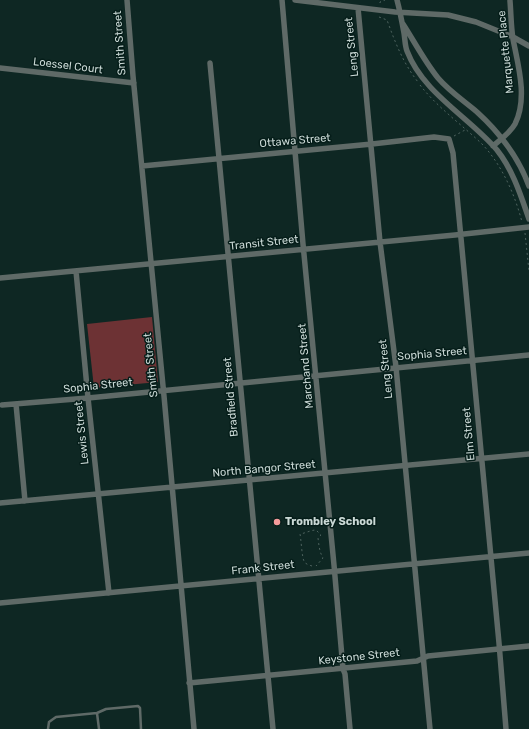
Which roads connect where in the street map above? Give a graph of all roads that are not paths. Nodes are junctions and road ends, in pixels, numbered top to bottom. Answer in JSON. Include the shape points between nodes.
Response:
{"nodes":[{"id":1,"x":127,"y":0,"type":"edge"},
{"id":2,"x":282,"y":0,"type":"edge"},
{"id":3,"x":295,"y":0,"type":"edge"},
{"id":4,"x":397,"y":0,"type":"edge"},
{"id":5,"x":510,"y":1,"type":"dead end"},
{"id":6,"x":358,"y":8,"type":"junction"},
{"id":7,"x":400,"y":12,"type":"junction"},
{"id":8,"x":402,"y":22,"type":"junction"},
{"id":9,"x":513,"y":37,"type":"junction"},
{"id":10,"x":529,"y":46,"type":"edge"},
{"id":11,"x":210,"y":63,"type":"dead end"},
{"id":12,"x":0,"y":68,"type":"edge"},
{"id":13,"x":134,"y":83,"type":"junction"},
{"id":14,"x":503,"y":138,"type":"junction"},
{"id":15,"x":449,"y":139,"type":"joint"},
{"id":16,"x":372,"y":144,"type":"junction"},
{"id":17,"x":493,"y":146,"type":"junction"},
{"id":18,"x":296,"y":151,"type":"junction"},
{"id":19,"x":219,"y":158,"type":"junction"},
{"id":20,"x":142,"y":166,"type":"junction"},
{"id":21,"x":529,"y":186,"type":"edge"},
{"id":22,"x":529,"y":220,"type":"edge"},
{"id":23,"x":526,"y":227,"type":"edge"},
{"id":24,"x":461,"y":235,"type":"junction"},
{"id":25,"x":380,"y":242,"type":"junction"},
{"id":26,"x":305,"y":249,"type":"junction"},
{"id":27,"x":227,"y":257,"type":"junction"},
{"id":28,"x":150,"y":264,"type":"junction"},
{"id":29,"x":76,"y":271,"type":"junction"},
{"id":30,"x":0,"y":278,"type":"edge"},
{"id":31,"x":529,"y":355,"type":"edge"},
{"id":32,"x":472,"y":361,"type":"junction"},
{"id":33,"x":396,"y":367,"type":"junction"},
{"id":34,"x":317,"y":376,"type":"junction"},
{"id":35,"x":240,"y":382,"type":"junction"},
{"id":36,"x":163,"y":390,"type":"junction"},
{"id":37,"x":88,"y":398,"type":"junction"},
{"id":38,"x":16,"y":404,"type":"junction"},
{"id":39,"x":2,"y":405,"type":"dead end"},
{"id":40,"x":529,"y":454,"type":"edge"},
{"id":41,"x":482,"y":458,"type":"junction"},
{"id":42,"x":406,"y":465,"type":"junction"},
{"id":43,"x":326,"y":473,"type":"junction"},
{"id":44,"x":249,"y":480,"type":"junction"},
{"id":45,"x":172,"y":487,"type":"junction"},
{"id":46,"x":98,"y":494,"type":"junction"},
{"id":47,"x":25,"y":501,"type":"junction"},
{"id":48,"x":0,"y":503,"type":"edge"},
{"id":49,"x":529,"y":553,"type":"edge"},
{"id":50,"x":491,"y":556,"type":"junction"},
{"id":51,"x":415,"y":563,"type":"junction"},
{"id":52,"x":335,"y":571,"type":"junction"},
{"id":53,"x":258,"y":578,"type":"junction"},
{"id":54,"x":181,"y":586,"type":"junction"},
{"id":55,"x":109,"y":593,"type":"junction"},
{"id":56,"x":0,"y":603,"type":"edge"},
{"id":57,"x":529,"y":646,"type":"edge"},
{"id":58,"x":500,"y":649,"type":"junction"},
{"id":59,"x":424,"y":659,"type":"junction"},
{"id":60,"x":343,"y":669,"type":"junction"},
{"id":61,"x":268,"y":676,"type":"junction"},
{"id":62,"x":189,"y":683,"type":"junction"},
{"id":63,"x":97,"y":713,"type":"junction"},
{"id":64,"x":48,"y":729,"type":"edge"},
{"id":65,"x":98,"y":729,"type":"edge"},
{"id":66,"x":142,"y":729,"type":"edge"},
{"id":67,"x":194,"y":729,"type":"edge"},
{"id":68,"x":273,"y":729,"type":"edge"},
{"id":69,"x":350,"y":729,"type":"edge"},
{"id":70,"x":430,"y":729,"type":"edge"},
{"id":71,"x":506,"y":729,"type":"edge"}],
"edges":[{"from":1,"to":13,"type":"street","name":"Smith Street"},
{"from":2,"to":18,"type":"street","name":"Marchand Street"},
{"from":3,"to":6,"type":"street"},
{"from":4,"to":7,"type":"street"},
{"from":5,"to":9,"type":"street","name":"Marquette Place"},
{"from":6,"to":7,"type":"street"},
{"from":6,"to":16,"type":"street","name":"Leng Street"},
{"from":7,"to":8,"type":"street"},
{"from":7,"to":9,"type":"street","via":[[448,15],[476,22]]},
{"from":8,"to":14,"type":"street","via":[[437,77]]},
{"from":8,"to":17,"type":"street","via":[[407,51],[422,76]]},
{"from":9,"to":10,"type":"street"},
{"from":9,"to":14,"type":"street","name":"Marquette Place","via":[[520,69],[521,97],[515,124]]},
{"from":11,"to":19,"type":"street","name":"Bradfield Street"},
{"from":12,"to":13,"type":"street","name":"Loessel Court"},
{"from":13,"to":20,"type":"street","name":"Smith Street"},
{"from":14,"to":17,"type":"street"},
{"from":14,"to":21,"type":"street","via":[[521,167]]},
{"from":15,"to":16,"type":"street","name":"Ottawa Street","via":[[434,137]]},
{"from":15,"to":24,"type":"street","name":"Elm Street","via":[[453,153]]},
{"from":16,"to":18,"type":"street","name":"Ottawa Street"},
{"from":16,"to":25,"type":"street","name":"Leng Street"},
{"from":17,"to":22,"type":"street","via":[[515,180]]},
{"from":18,"to":19,"type":"street","name":"Ottawa Street"},
{"from":18,"to":26,"type":"street","name":"Marchand Street"},
{"from":19,"to":20,"type":"street","name":"Ottawa Street"},
{"from":19,"to":27,"type":"street","name":"Bradfield Street"},
{"from":20,"to":28,"type":"street","name":"Smith Street"},
{"from":23,"to":24,"type":"street","name":"Transit Street"},
{"from":24,"to":25,"type":"street","name":"Transit Street"},
{"from":24,"to":32,"type":"street","name":"Elm Street"},
{"from":25,"to":26,"type":"street","name":"Transit Street"},
{"from":25,"to":33,"type":"street","name":"Leng Street"},
{"from":26,"to":27,"type":"street","name":"Transit Street"},
{"from":26,"to":34,"type":"street","name":"Marchand Street"},
{"from":27,"to":28,"type":"street","name":"Transit Street"},
{"from":27,"to":35,"type":"street","name":"Bradfield Street"},
{"from":28,"to":29,"type":"street","name":"Transit Street"},
{"from":28,"to":36,"type":"street","name":"Smith Street"},
{"from":29,"to":30,"type":"street","name":"Transit Street"},
{"from":29,"to":37,"type":"street","name":"Lewis Street"},
{"from":31,"to":32,"type":"street","name":"Sophia Street"},
{"from":32,"to":33,"type":"street","name":"Sophia Street"},
{"from":32,"to":41,"type":"street","name":"Elm Street"},
{"from":33,"to":34,"type":"street","name":"Sophia Street"},
{"from":33,"to":42,"type":"street","name":"Leng Street"},
{"from":34,"to":35,"type":"street","name":"Sophia Street"},
{"from":34,"to":43,"type":"street","name":"Marchand Street"},
{"from":35,"to":36,"type":"street","name":"Sophia Street"},
{"from":35,"to":44,"type":"street","name":"Bradfield Street"},
{"from":36,"to":37,"type":"street","name":"Sophia Street"},
{"from":36,"to":45,"type":"street","name":"Smith Street"},
{"from":37,"to":38,"type":"street","name":"Sophia Street"},
{"from":37,"to":46,"type":"street","name":"Lewis Street"},
{"from":38,"to":39,"type":"street","name":"Sophia Street"},
{"from":38,"to":47,"type":"street"},
{"from":40,"to":41,"type":"street","name":"North Bangor Street"},
{"from":41,"to":42,"type":"street","name":"North Bangor Street"},
{"from":41,"to":50,"type":"street","name":"Elm Street"},
{"from":42,"to":43,"type":"street","name":"North Bangor Street"},
{"from":42,"to":51,"type":"street","name":"Leng Street"},
{"from":43,"to":44,"type":"street","name":"North Bangor Street"},
{"from":43,"to":52,"type":"street","name":"Marchand Street"},
{"from":44,"to":45,"type":"street","name":"North Bangor Street"},
{"from":44,"to":53,"type":"street","name":"Bradfield Street"},
{"from":45,"to":46,"type":"street","name":"North Bangor Street"},
{"from":45,"to":54,"type":"street","name":"Smith Street"},
{"from":46,"to":47,"type":"street","name":"North Bangor Street"},
{"from":46,"to":55,"type":"street","name":"Lewis Street"},
{"from":47,"to":48,"type":"street","name":"North Bangor Street"},
{"from":49,"to":50,"type":"street","name":"Frank Street"},
{"from":50,"to":51,"type":"street","name":"Frank Street"},
{"from":50,"to":58,"type":"street","name":"Elm Street"},
{"from":51,"to":52,"type":"street","name":"Frank Street"},
{"from":51,"to":59,"type":"street","name":"Leng Street"},
{"from":52,"to":53,"type":"street","name":"Frank Street"},
{"from":52,"to":60,"type":"street","name":"Marchand Street"},
{"from":53,"to":54,"type":"street","name":"Frank Street"},
{"from":53,"to":61,"type":"street","name":"Bradfield Street"},
{"from":54,"to":55,"type":"street","name":"Frank Street"},
{"from":54,"to":62,"type":"street","name":"Smith Street"},
{"from":55,"to":56,"type":"street","name":"Frank Street"},
{"from":57,"to":58,"type":"street","name":"Keystone Street"},
{"from":58,"to":59,"type":"street","name":"Keystone Street","via":[[428,656]]},
{"from":58,"to":71,"type":"street","name":"Elm Street"},
{"from":59,"to":60,"type":"street","name":"Keystone Street"},
{"from":59,"to":70,"type":"street","name":"Leng Street"},
{"from":60,"to":61,"type":"street","name":"Keystone Street"},
{"from":60,"to":69,"type":"street","name":"Marchand Street"},
{"from":61,"to":62,"type":"street","name":"Keystone Street"},
{"from":61,"to":68,"type":"street","name":"Bradfield Street"},
{"from":62,"to":67,"type":"street","name":"Smith Street"},
{"from":63,"to":64,"type":"lane","via":[[53,718]]},
{"from":63,"to":65,"type":"lane"},
{"from":63,"to":66,"type":"lane","via":[[106,709],[139,707]]}]}
